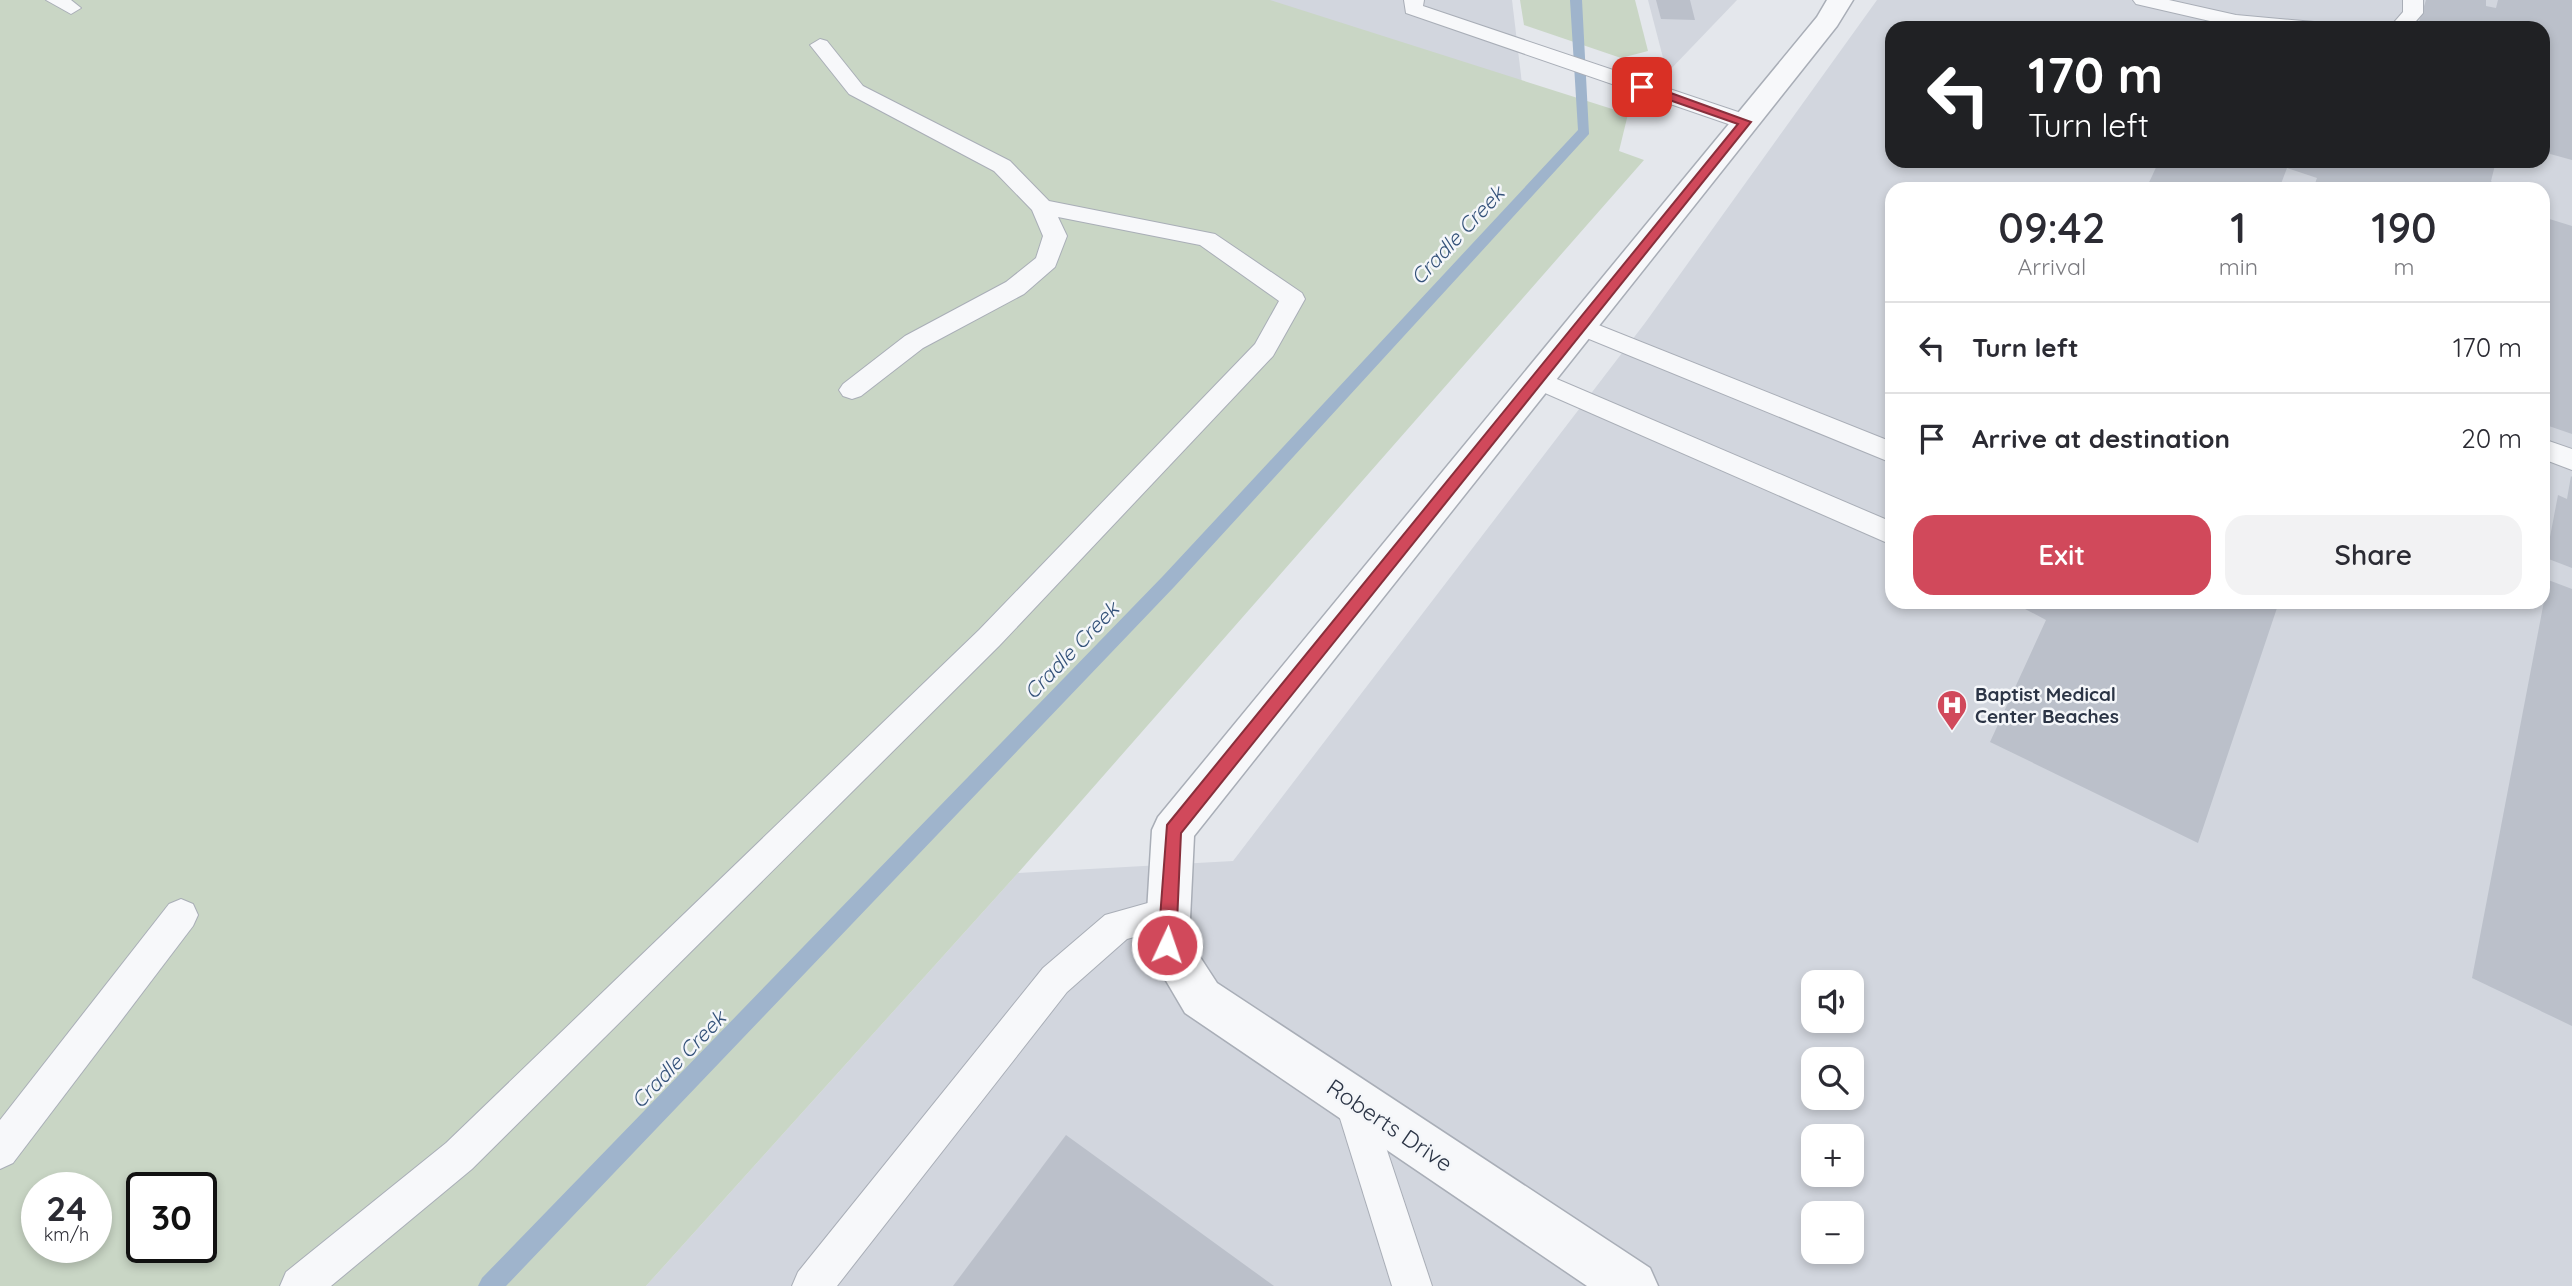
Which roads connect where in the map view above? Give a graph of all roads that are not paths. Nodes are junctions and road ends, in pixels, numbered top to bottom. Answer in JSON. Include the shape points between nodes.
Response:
{"nodes":[{"id":1,"x":1391,"y":0,"type":"edge"},
{"id":2,"x":1840,"y":0,"type":"edge"},
{"id":3,"x":2143,"y":0,"type":"edge"},
{"id":4,"x":2413,"y":0,"type":"edge"},
{"id":5,"x":1414,"y":4,"type":"edge"},
{"id":6,"x":2236,"y":21,"type":"edge"},
{"id":7,"x":2406,"y":21,"type":"edge"},
{"id":8,"x":820,"y":45,"type":"dead end"},
{"id":9,"x":1745,"y":122,"type":"junction"},
{"id":10,"x":1042,"y":207,"type":"junction"},
{"id":11,"x":1581,"y":326,"type":"junction"},
{"id":12,"x":1538,"y":380,"type":"junction"},
{"id":13,"x":852,"y":390,"type":"dead end"},
{"id":14,"x":1885,"y":450,"type":"edge"},
{"id":15,"x":2550,"y":452,"type":"edge"},
{"id":16,"x":2572,"y":460,"type":"edge"},
{"id":17,"x":1885,"y":531,"type":"edge"},
{"id":18,"x":181,"y":915,"type":"dead end"},
{"id":19,"x":1168,"y":929,"type":"junction"},
{"id":20,"x":1352,"y":1099,"type":"junction"},
{"id":21,"x":0,"y":1150,"type":"edge"},
{"id":22,"x":300,"y":1286,"type":"edge"},
{"id":23,"x":812,"y":1286,"type":"edge"},
{"id":24,"x":1412,"y":1286,"type":"edge"},
{"id":25,"x":1632,"y":1286,"type":"edge"}],
"edges":[{"from":1,"to":5,"type":"lane"},
{"from":2,"to":9,"type":"street"},
{"from":3,"to":6,"type":"lane"},
{"from":4,"to":7,"type":"lane","via":[[2413,13]]},
{"from":5,"to":9,"type":"lane","via":[[1495,37]]},
{"from":8,"to":10,"type":"lane","via":[[856,90],[1002,166]]},
{"from":9,"to":11,"type":"street"},
{"from":10,"to":13,"type":"lane","via":[[1055,236],[1047,262],[1015,288],[914,342]]},
{"from":10,"to":22,"type":"lane","via":[[1207,239],[1293,299],[1264,350],[979,648],[459,1156]]},
{"from":11,"to":12,"type":"street"},
{"from":11,"to":14,"type":"lane"},
{"from":12,"to":17,"type":"lane"},
{"from":12,"to":19,"type":"street","via":[[1173,830]]},
{"from":15,"to":16,"type":"lane"},
{"from":18,"to":21,"type":"lane"},
{"from":19,"to":20,"type":"street","name":"Roberts Drive","via":[[1200,998]]},
{"from":19,"to":23,"type":"lane","via":[[1118,926],[1055,980]]},
{"from":20,"to":24,"type":"lane"},
{"from":20,"to":25,"type":"street","name":"Roberts Drive"}]}
